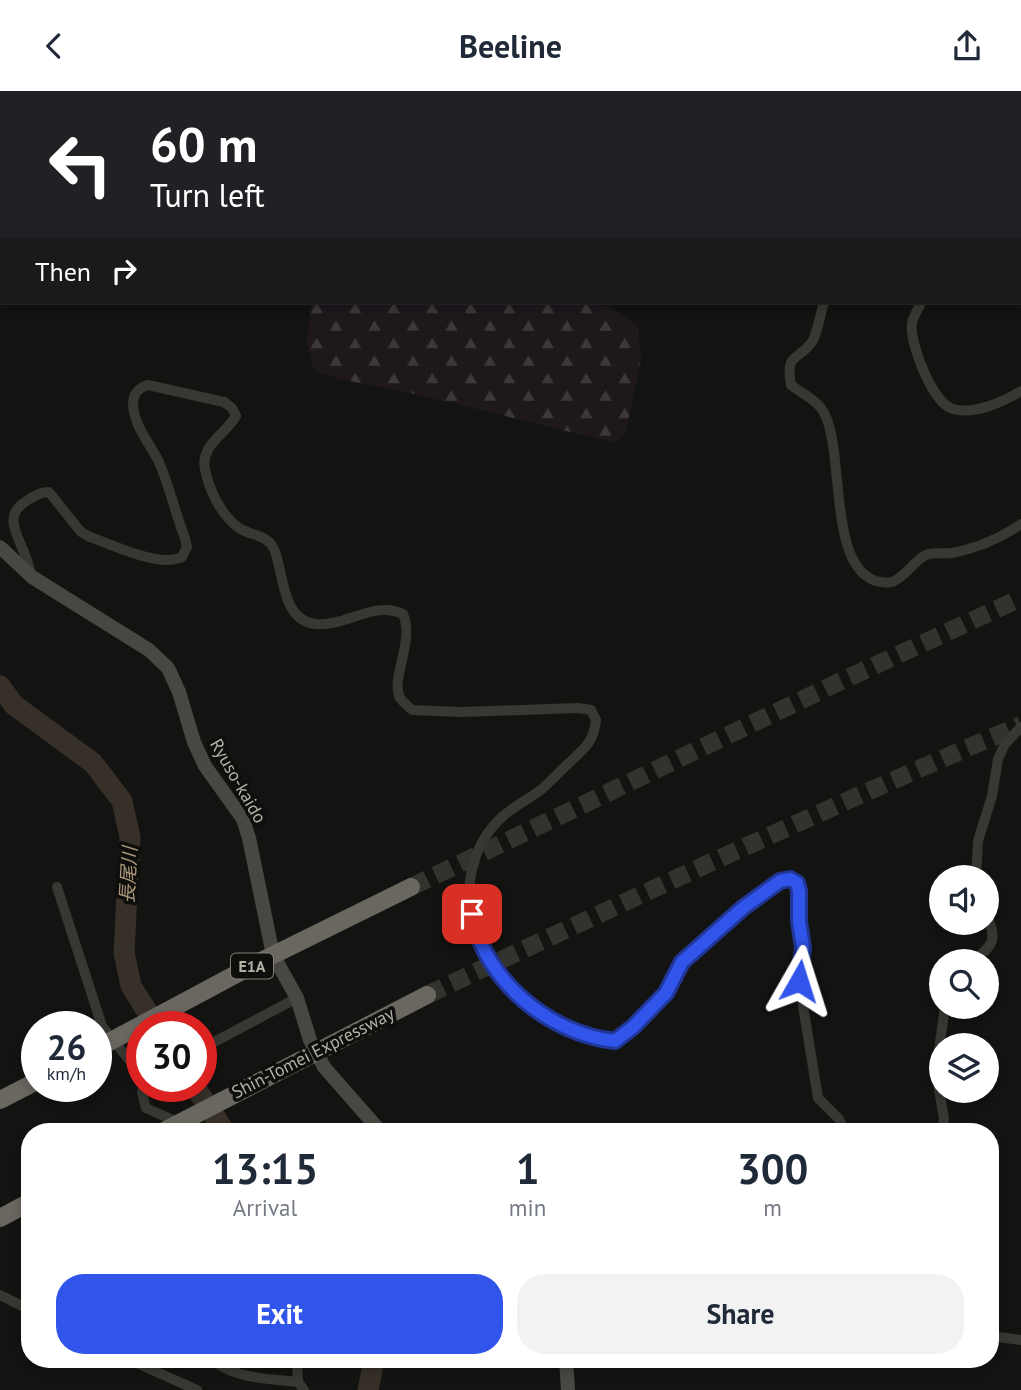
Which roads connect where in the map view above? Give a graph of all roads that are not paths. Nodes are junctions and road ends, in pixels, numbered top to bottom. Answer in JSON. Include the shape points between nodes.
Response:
{"nodes":[{"id":1,"x":823,"y":305,"type":"edge"},
{"id":2,"x":919,"y":305,"type":"edge"},
{"id":3,"x":1021,"y":391,"type":"edge"},
{"id":4,"x":1021,"y":524,"type":"edge"},
{"id":5,"x":0,"y":547,"type":"edge"},
{"id":6,"x":32,"y":577,"type":"junction"},
{"id":7,"x":1021,"y":727,"type":"edge"},
{"id":8,"x":977,"y":865,"type":"edge"},
{"id":9,"x":57,"y":887,"type":"dead end"},
{"id":10,"x":411,"y":887,"type":"tunnel mouth"},
{"id":11,"x":428,"y":995,"type":"tunnel mouth"},
{"id":12,"x":298,"y":998,"type":"junction"},
{"id":13,"x":943,"y":1019,"type":"edge"},
{"id":14,"x":112,"y":1040,"type":"edge"},
{"id":15,"x":217,"y":1040,"type":"edge"},
{"id":16,"x":126,"y":1056,"type":"edge"},
{"id":17,"x":21,"y":1089,"type":"edge"},
{"id":18,"x":0,"y":1100,"type":"edge"},
{"id":19,"x":144,"y":1102,"type":"edge"},
{"id":20,"x":176,"y":1123,"type":"edge"},
{"id":21,"x":179,"y":1123,"type":"edge"},
{"id":22,"x":373,"y":1123,"type":"edge"},
{"id":23,"x":841,"y":1123,"type":"edge"},
{"id":24,"x":943,"y":1123,"type":"edge"},
{"id":25,"x":21,"y":1207,"type":"edge"},
{"id":26,"x":0,"y":1218,"type":"edge"},
{"id":27,"x":0,"y":1295,"type":"edge"},
{"id":28,"x":21,"y":1306,"type":"edge"},
{"id":29,"x":999,"y":1337,"type":"edge"},
{"id":30,"x":1021,"y":1340,"type":"edge"},
{"id":31,"x":148,"y":1368,"type":"edge"},
{"id":32,"x":223,"y":1368,"type":"edge"},
{"id":33,"x":298,"y":1368,"type":"edge"},
{"id":34,"x":567,"y":1368,"type":"edge"},
{"id":35,"x":301,"y":1386,"type":"edge"},
{"id":36,"x":197,"y":1390,"type":"edge"},
{"id":37,"x":568,"y":1390,"type":"edge"}],
"edges":[{"from":1,"to":4,"type":"street","via":[[812,341],[788,369],[791,385],[821,408],[830,431],[841,516],[853,560],[864,576],[891,582],[926,555],[952,553],[998,539]]},
{"from":2,"to":3,"type":"street","via":[[912,323],[914,344],[929,382],[949,409],[978,408]]},
{"from":5,"to":6,"type":"main road","name":"Ryuso-kaido"},
{"from":6,"to":12,"type":"main road","name":"Ryuso-kaido","via":[[149,650],[168,668],[200,754],[243,819],[273,955]]},
{"from":6,"to":23,"type":"street","via":[[14,531],[13,514],[42,492],[49,492],[90,537],[160,560],[182,557],[185,538],[133,407],[134,395],[148,385],[224,402],[236,416],[206,450],[204,467],[226,515],[240,529],[263,537],[274,547],[291,607],[300,618],[315,624],[381,609],[403,614],[407,634],[397,685],[401,699],[412,710],[578,708],[591,710],[596,720],[589,746],[502,817],[478,849],[470,898],[475,929],[503,982],[563,1027],[615,1041],[666,993],[682,962],[744,907],[790,879],[799,891],[803,948],[799,981],[818,1098]]},
{"from":7,"to":8,"type":"street","via":[[998,759]]},
{"from":9,"to":16,"type":"street","via":[[102,1026]]},
{"from":10,"to":14,"type":"highway","number":"E1A","bridge":true},
{"from":11,"to":21,"type":"highway","name":"Shin-Tomei Expressway","bridge":true},
{"from":12,"to":15,"type":"street"},
{"from":12,"to":22,"type":"main road","name":"Ryuso-kaido","via":[[310,1040],[324,1067]]},
{"from":13,"to":24,"type":"street","via":[[936,1072]]},
{"from":17,"to":18,"type":"highway"},
{"from":19,"to":20,"type":"street","via":[[146,1108]]},
{"from":25,"to":26,"type":"highway"},
{"from":27,"to":28,"type":"street"},
{"from":29,"to":30,"type":"street"},
{"from":31,"to":36,"type":"street"},
{"from":32,"to":35,"type":"street"},
{"from":33,"to":35,"type":"street"},
{"from":34,"to":37,"type":"main road"}]}
